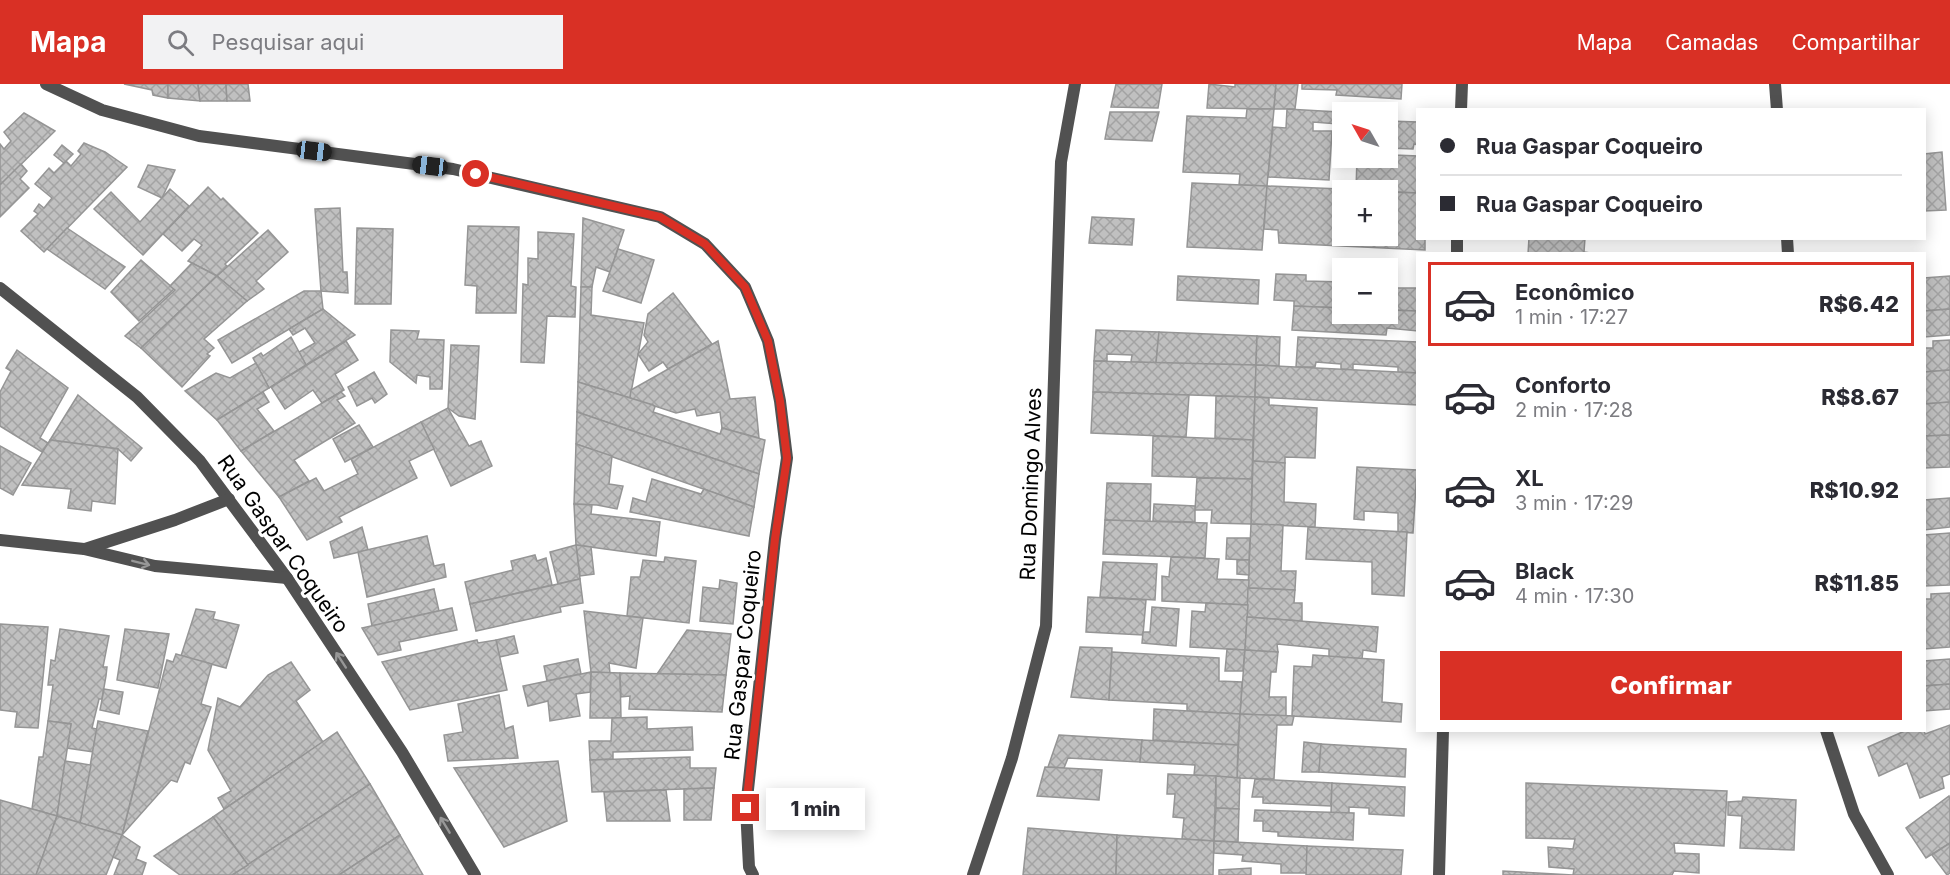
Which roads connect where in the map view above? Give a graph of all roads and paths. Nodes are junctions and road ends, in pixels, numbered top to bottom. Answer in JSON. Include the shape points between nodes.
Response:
{"nodes":[{"id":1,"x":46,"y":84,"type":"edge"},
{"id":2,"x":1075,"y":84,"type":"edge"},
{"id":3,"x":1462,"y":84,"type":"edge"},
{"id":4,"x":1775,"y":84,"type":"edge"},
{"id":5,"x":1461,"y":108,"type":"edge"},
{"id":6,"x":1777,"y":108,"type":"edge"},
{"id":7,"x":0,"y":288,"type":"edge"},
{"id":8,"x":230,"y":499,"type":"junction"},
{"id":9,"x":0,"y":540,"type":"edge"},
{"id":10,"x":84,"y":549,"type":"junction"},
{"id":11,"x":287,"y":578,"type":"junction"},
{"id":12,"x":1443,"y":732,"type":"edge"},
{"id":13,"x":1827,"y":732,"type":"edge"},
{"id":14,"x":475,"y":875,"type":"edge"},
{"id":15,"x":753,"y":875,"type":"edge"},
{"id":16,"x":973,"y":875,"type":"edge"},
{"id":17,"x":1439,"y":875,"type":"edge"},
{"id":18,"x":1888,"y":875,"type":"edge"}],
"edges":[{"from":1,"to":15,"type":"street","name":"Rua Gaspar Coqueiro","via":[[102,110],[199,136],[453,169],[660,217],[705,244],[745,287],[768,341],[787,458],[746,808],[749,867]]},
{"from":2,"to":16,"type":"street","name":"Rua Domingo Alves","via":[[1060,162],[1046,626],[1012,758]]},
{"from":3,"to":5,"type":"street"},
{"from":4,"to":6,"type":"street"},
{"from":7,"to":8,"type":"street","name":"Rua Gaspar Coqueiro","via":[[137,397],[200,461]]},
{"from":8,"to":10,"type":"street"},
{"from":8,"to":11,"type":"street","name":"Rua Gaspar Coqueiro"},
{"from":9,"to":10,"type":"street"},
{"from":10,"to":11,"type":"street","one_way":true,"via":[[155,566]]},
{"from":14,"to":11,"type":"street","name":"Rua Gaspar Coqueiro","one_way":true,"via":[[402,752]]},
{"from":12,"to":17,"type":"street"},
{"from":13,"to":18,"type":"street","via":[[1854,814]]}]}
